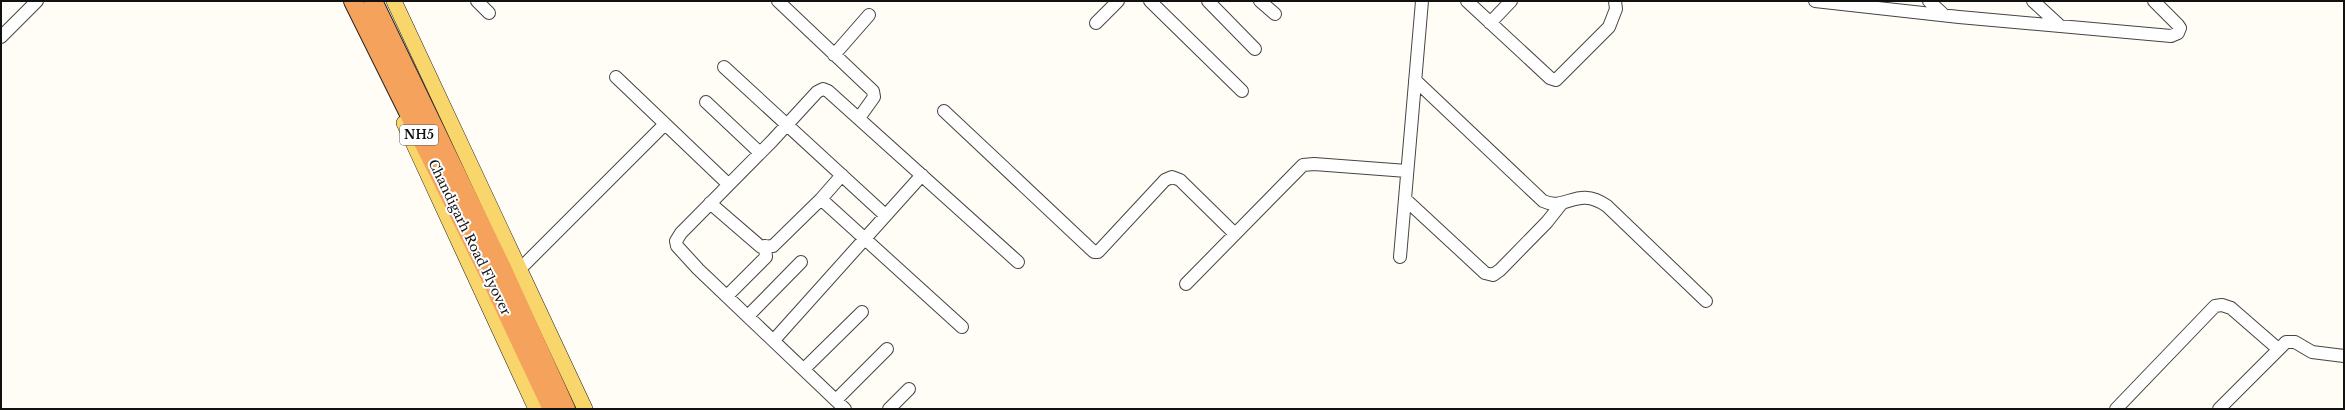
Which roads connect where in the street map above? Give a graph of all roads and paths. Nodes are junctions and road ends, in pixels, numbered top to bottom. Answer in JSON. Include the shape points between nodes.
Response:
{"nodes":[{"id":1,"x":37,"y":1,"type":"edge"},
{"id":2,"x":346,"y":1,"type":"edge"},
{"id":3,"x":353,"y":1,"type":"edge"},
{"id":4,"x":373,"y":1,"type":"edge"},
{"id":5,"x":394,"y":1,"type":"edge"},
{"id":6,"x":477,"y":1,"type":"edge"},
{"id":7,"x":778,"y":1,"type":"edge"},
{"id":8,"x":1118,"y":1,"type":"edge"},
{"id":9,"x":1150,"y":1,"type":"edge"},
{"id":10,"x":1208,"y":1,"type":"edge"},
{"id":11,"x":1260,"y":1,"type":"edge"},
{"id":12,"x":1422,"y":1,"type":"edge"},
{"id":13,"x":1467,"y":1,"type":"edge"},
{"id":14,"x":1511,"y":1,"type":"edge"},
{"id":15,"x":1615,"y":1,"type":"edge"},
{"id":16,"x":1929,"y":1,"type":"edge"},
{"id":17,"x":2034,"y":1,"type":"edge"},
{"id":18,"x":2154,"y":1,"type":"edge"},
{"id":19,"x":1823,"y":2,"type":"edge"},
{"id":20,"x":489,"y":13,"type":"dead end"},
{"id":21,"x":1275,"y":14,"type":"dead end"},
{"id":22,"x":869,"y":15,"type":"dead end"},
{"id":23,"x":1944,"y":16,"type":"junction"},
{"id":24,"x":1490,"y":23,"type":"junction"},
{"id":25,"x":1096,"y":24,"type":"dead end"},
{"id":26,"x":2060,"y":26,"type":"junction"},
{"id":27,"x":1,"y":38,"type":"edge"},
{"id":28,"x":1255,"y":49,"type":"dead end"},
{"id":29,"x":834,"y":55,"type":"junction"},
{"id":30,"x":724,"y":67,"type":"dead end"},
{"id":31,"x":616,"y":77,"type":"dead end"},
{"id":32,"x":1415,"y":80,"type":"junction"},
{"id":33,"x":1242,"y":91,"type":"dead end"},
{"id":34,"x":706,"y":102,"type":"dead end"},
{"id":35,"x":944,"y":111,"type":"dead end"},
{"id":36,"x":859,"y":118,"type":"junction"},
{"id":37,"x":665,"y":124,"type":"junction"},
{"id":38,"x":787,"y":124,"type":"junction"},
{"id":39,"x":760,"y":153,"type":"junction"},
{"id":40,"x":1407,"y":171,"type":"junction"},
{"id":41,"x":842,"y":175,"type":"junction"},
{"id":42,"x":922,"y":175,"type":"junction"},
{"id":43,"x":728,"y":184,"type":"junction"},
{"id":44,"x":821,"y":199,"type":"junction"},
{"id":45,"x":1405,"y":199,"type":"junction"},
{"id":46,"x":710,"y":203,"type":"junction"},
{"id":47,"x":1562,"y":203,"type":"junction"},
{"id":48,"x":885,"y":215,"type":"junction"},
{"id":49,"x":1236,"y":234,"type":"junction"},
{"id":50,"x":864,"y":239,"type":"junction"},
{"id":51,"x":765,"y":246,"type":"junction"},
{"id":52,"x":1400,"y":257,"type":"dead end"},
{"id":53,"x":802,"y":262,"type":"dead end"},
{"id":54,"x":1018,"y":262,"type":"dead end"},
{"id":55,"x":520,"y":269,"type":"junction"},
{"id":56,"x":1186,"y":284,"type":"dead end"},
{"id":57,"x":727,"y":296,"type":"junction"},
{"id":58,"x":1706,"y":301,"type":"dead end"},
{"id":59,"x":862,"y":312,"type":"dead end"},
{"id":60,"x":748,"y":316,"type":"junction"},
{"id":61,"x":962,"y":327,"type":"dead end"},
{"id":62,"x":774,"y":340,"type":"junction"},
{"id":63,"x":2277,"y":348,"type":"junction"},
{"id":64,"x":887,"y":349,"type":"dead end"},
{"id":65,"x":2344,"y":356,"type":"edge"},
{"id":66,"x":804,"y":369,"type":"junction"},
{"id":67,"x":909,"y":389,"type":"dead end"},
{"id":68,"x":836,"y":400,"type":"junction"},
{"id":69,"x":536,"y":409,"type":"edge"},
{"id":70,"x":552,"y":409,"type":"edge"},
{"id":71,"x":566,"y":409,"type":"edge"},
{"id":72,"x":585,"y":409,"type":"edge"},
{"id":73,"x":845,"y":409,"type":"edge"},
{"id":74,"x":889,"y":409,"type":"edge"},
{"id":75,"x":2116,"y":409,"type":"edge"},
{"id":76,"x":2219,"y":409,"type":"edge"}],
"edges":[{"from":1,"to":27,"type":"street"},
{"from":2,"to":69,"type":"main road"},
{"from":3,"to":70,"type":"highway","name":"Chandigarh Road Flyover","number":"NH5","via":[[486,269]]},
{"from":4,"to":71,"type":"highway","name":"Chandigarh Road Flyover","number":"NH5","via":[[502,268]]},
{"from":5,"to":55,"type":"main road"},
{"from":6,"to":20,"type":"street"},
{"from":7,"to":29,"type":"street"},
{"from":8,"to":25,"type":"street"},
{"from":9,"to":33,"type":"street"},
{"from":10,"to":28,"type":"street"},
{"from":11,"to":21,"type":"street"},
{"from":12,"to":32,"type":"street"},
{"from":13,"to":24,"type":"street"},
{"from":14,"to":24,"type":"street"},
{"from":15,"to":24,"type":"street","via":[[1616,9],[1609,27],[1556,80],[1550,78]]},
{"from":16,"to":23,"type":"street"},
{"from":17,"to":26,"type":"street"},
{"from":18,"to":26,"type":"street","via":[[2178,24],[2180,31],[2175,35]]},
{"from":19,"to":23,"type":"street"},
{"from":22,"to":29,"type":"street"},
{"from":23,"to":26,"type":"street"},
{"from":29,"to":36,"type":"street","via":[[873,91],[874,97]]},
{"from":30,"to":38,"type":"street"},
{"from":31,"to":37,"type":"street"},
{"from":32,"to":40,"type":"street"},
{"from":32,"to":47,"type":"street","via":[[1543,201]]},
{"from":34,"to":39,"type":"street"},
{"from":35,"to":49,"type":"street","via":[[1094,252],[1098,252],[1166,180],[1172,177],[1180,180]]},
{"from":36,"to":38,"type":"street","via":[[823,89],[812,96]]},
{"from":36,"to":42,"type":"street"},
{"from":37,"to":43,"type":"street"},
{"from":37,"to":55,"type":"street"},
{"from":38,"to":39,"type":"street"},
{"from":38,"to":41,"type":"street"},
{"from":39,"to":43,"type":"street"},
{"from":40,"to":45,"type":"street"},
{"from":40,"to":49,"type":"street","via":[[1303,165]]},
{"from":41,"to":44,"type":"street"},
{"from":41,"to":48,"type":"street"},
{"from":42,"to":48,"type":"street"},
{"from":42,"to":54,"type":"street"},
{"from":43,"to":46,"type":"street"},
{"from":44,"to":50,"type":"street"},
{"from":44,"to":51,"type":"street","via":[[773,246]]},
{"from":45,"to":47,"type":"street","via":[[1485,273],[1493,275],[1537,232]]},
{"from":45,"to":52,"type":"street"},
{"from":46,"to":51,"type":"street","via":[[761,247]]},
{"from":46,"to":57,"type":"street","via":[[676,241],[698,269]]},
{"from":47,"to":58,"type":"street","via":[[1586,197],[1596,198]]},
{"from":48,"to":50,"type":"street"},
{"from":49,"to":56,"type":"street"},
{"from":50,"to":61,"type":"street"},
{"from":50,"to":62,"type":"street"},
{"from":51,"to":57,"type":"street","via":[[766,257]]},
{"from":53,"to":60,"type":"street"},
{"from":55,"to":72,"type":"main road"},
{"from":57,"to":60,"type":"street"},
{"from":59,"to":66,"type":"street"},
{"from":60,"to":62,"type":"street"},
{"from":62,"to":66,"type":"street"},
{"from":63,"to":65,"type":"street","via":[[2290,341],[2312,352]]},
{"from":63,"to":75,"type":"street","via":[[2232,308],[2215,306]]},
{"from":63,"to":76,"type":"street"},
{"from":64,"to":68,"type":"street"},
{"from":66,"to":68,"type":"street"},
{"from":67,"to":74,"type":"street"},
{"from":68,"to":73,"type":"street"}]}
